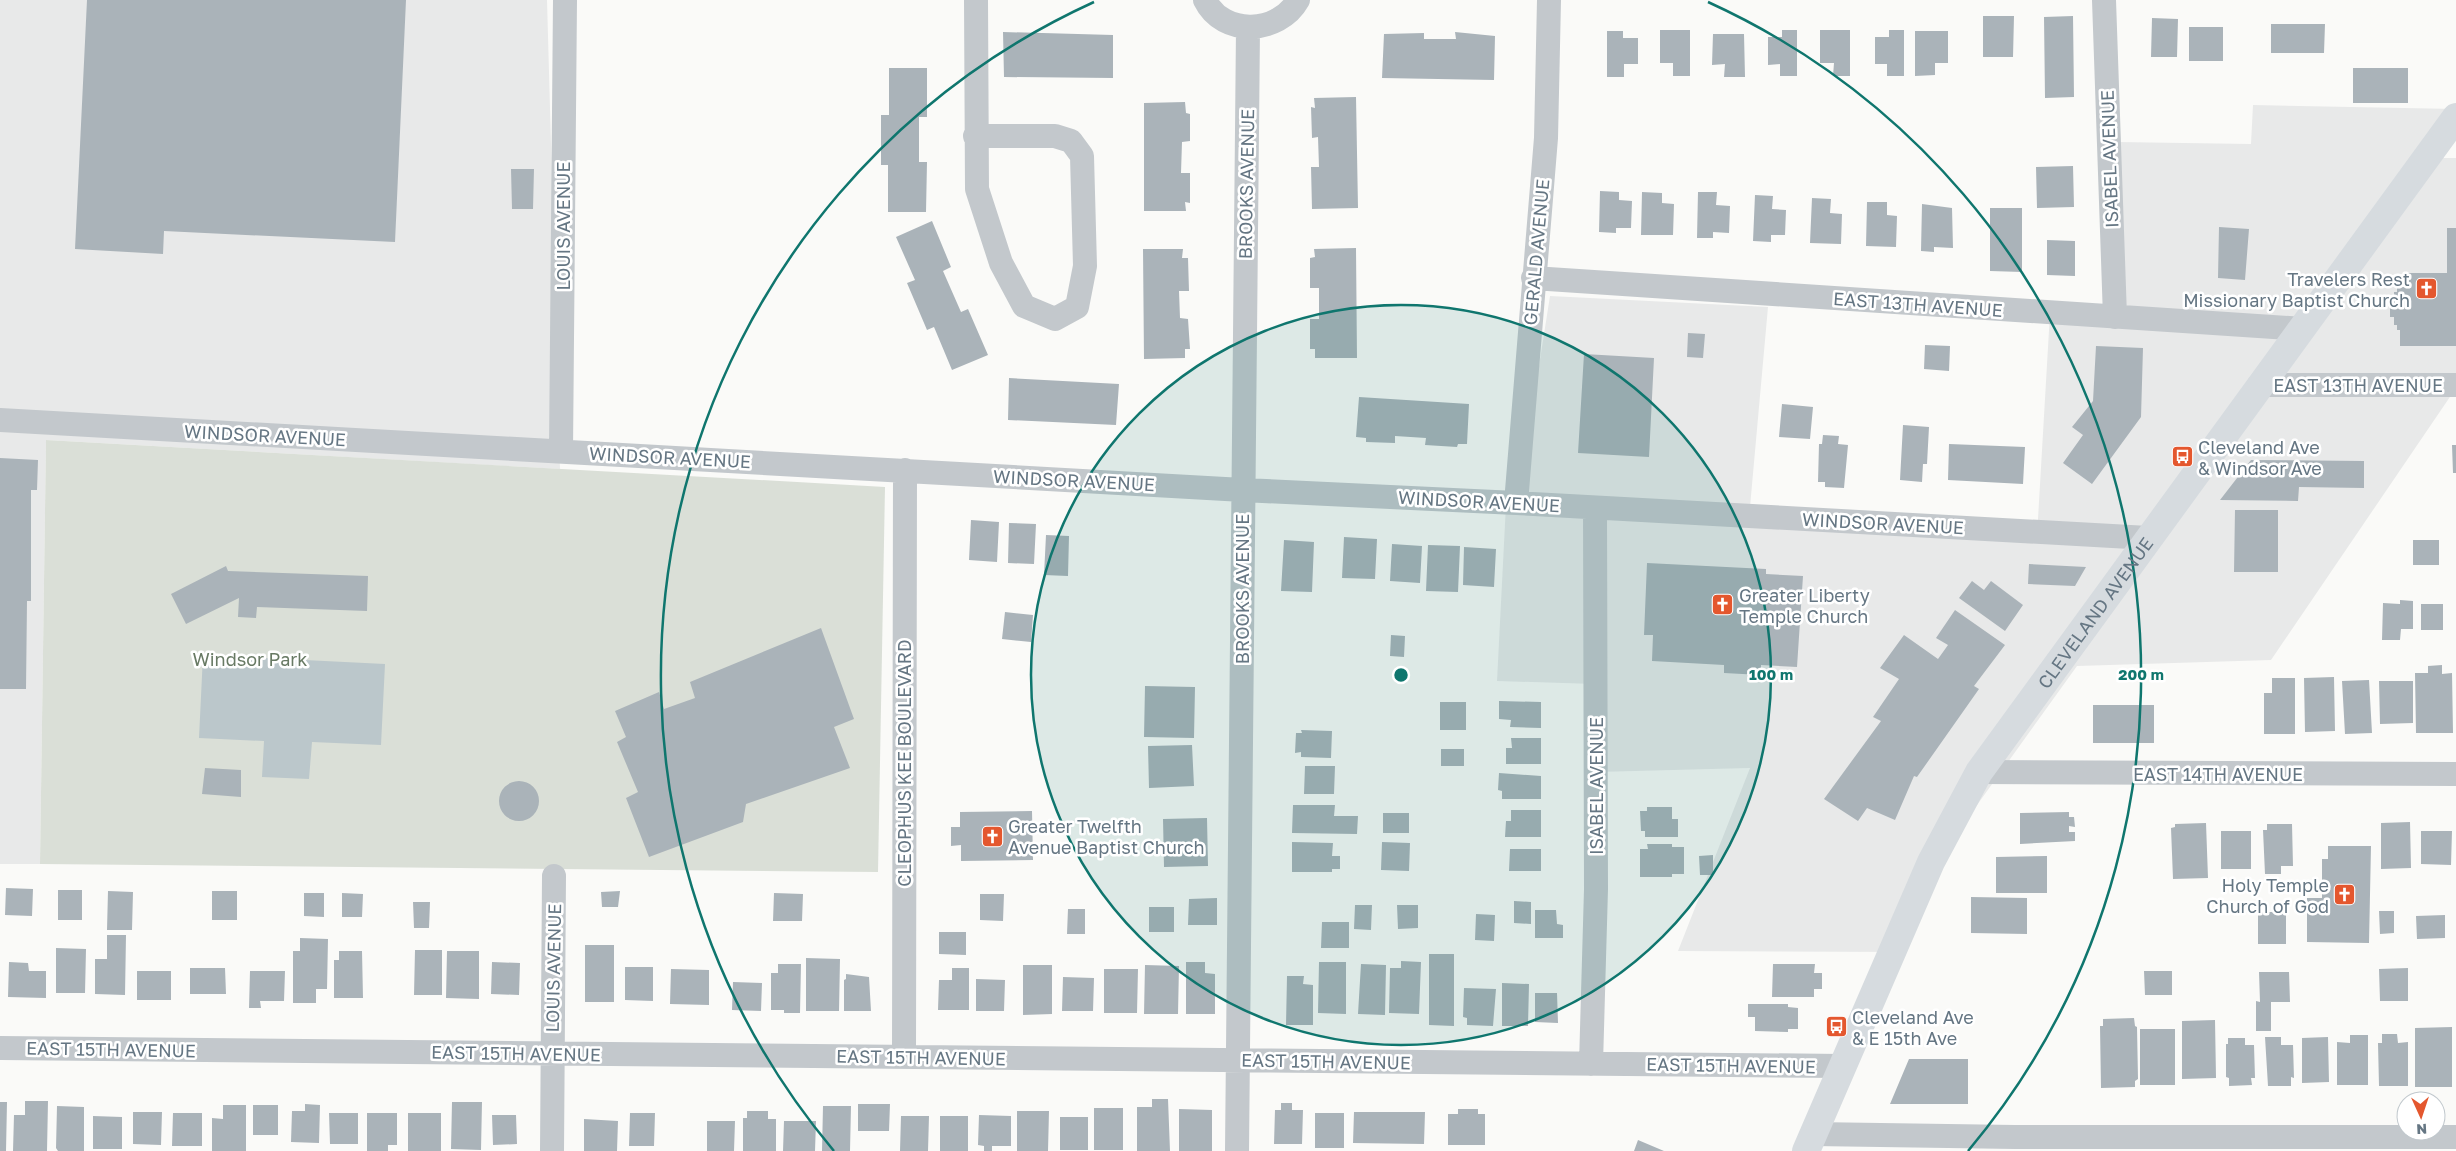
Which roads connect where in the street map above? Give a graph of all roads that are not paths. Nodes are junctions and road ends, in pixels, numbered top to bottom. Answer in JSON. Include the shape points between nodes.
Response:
{"nodes":[{"id":1,"x":565,"y":0,"type":"edge"},
{"id":2,"x":976,"y":0,"type":"edge"},
{"id":3,"x":1205,"y":0,"type":"edge"},
{"id":4,"x":1298,"y":0,"type":"edge"},
{"id":5,"x":1548,"y":0,"type":"edge"},
{"id":6,"x":2104,"y":0,"type":"edge"},
{"id":7,"x":1248,"y":28,"type":"junction"},
{"id":8,"x":2456,"y":118,"type":"edge"},
{"id":9,"x":975,"y":136,"type":"junction"},
{"id":10,"x":1533,"y":278,"type":"junction"},
{"id":11,"x":2115,"y":317,"type":"junction"},
{"id":12,"x":2303,"y":329,"type":"junction"},
{"id":13,"x":2259,"y":385,"type":"junction"},
{"id":14,"x":2456,"y":385,"type":"edge"},
{"id":15,"x":0,"y":420,"type":"edge"},
{"id":16,"x":561,"y":451,"type":"junction"},
{"id":17,"x":905,"y":470,"type":"junction"},
{"id":18,"x":1243,"y":490,"type":"junction"},
{"id":19,"x":1516,"y":503,"type":"junction"},
{"id":20,"x":1595,"y":508,"type":"junction"},
{"id":21,"x":2148,"y":538,"type":"junction"},
{"id":22,"x":1979,"y":772,"type":"junction"},
{"id":23,"x":2456,"y":774,"type":"edge"},
{"id":24,"x":554,"y":876,"type":"dead end"},
{"id":25,"x":0,"y":1048,"type":"edge"},
{"id":26,"x":552,"y":1053,"type":"junction"},
{"id":27,"x":904,"y":1057,"type":"junction"},
{"id":28,"x":1238,"y":1060,"type":"junction"},
{"id":29,"x":1591,"y":1064,"type":"junction"},
{"id":30,"x":1842,"y":1066,"type":"junction"},
{"id":31,"x":2456,"y":1137,"type":"edge"},
{"id":32,"x":1809,"y":1143,"type":"edge"},
{"id":33,"x":552,"y":1151,"type":"edge"},
{"id":34,"x":1237,"y":1151,"type":"edge"}],
"edges":[{"from":1,"to":16,"type":"street","name":"LOUIS AVENUE"},
{"from":2,"to":9,"type":"street"},
{"from":3,"to":7,"type":"street","via":[[1218,16]]},
{"from":4,"to":7,"type":"street","via":[[1281,19],[1265,26]]},
{"from":5,"to":10,"type":"street","name":"GERALD AVENUE","via":[[1546,138]]},
{"from":6,"to":11,"type":"street","name":"ISABEL AVENUE"},
{"from":7,"to":18,"type":"street","name":"BROOKS AVENUE"},
{"from":8,"to":12,"type":"main road","name":"CLEVELAND AVENUE"},
{"from":9,"to":9,"type":"street","via":[[977,190],[1001,263],[1024,306],[1055,319],[1077,307],[1085,266],[1082,156],[1071,141],[1055,136]]},
{"from":10,"to":11,"type":"street","name":"EAST 13TH AVENUE"},
{"from":10,"to":19,"type":"street","name":"GERALD AVENUE"},
{"from":11,"to":12,"type":"street","name":"EAST 13TH AVENUE"},
{"from":12,"to":13,"type":"main road","name":"CLEVELAND AVENUE"},
{"from":13,"to":14,"type":"street","name":"EAST 13TH AVENUE"},
{"from":13,"to":21,"type":"main road","name":"CLEVELAND AVENUE"},
{"from":15,"to":16,"type":"street","name":"WINDSOR AVENUE"},
{"from":16,"to":17,"type":"street","name":"WINDSOR AVENUE"},
{"from":17,"to":18,"type":"street","name":"WINDSOR AVENUE"},
{"from":17,"to":27,"type":"street","name":"CLEOPHUS KEE BOULEVARD"},
{"from":18,"to":19,"type":"street","name":"WINDSOR AVENUE"},
{"from":18,"to":28,"type":"street","name":"BROOKS AVENUE"},
{"from":19,"to":20,"type":"street","name":"WINDSOR AVENUE"},
{"from":20,"to":21,"type":"street","name":"WINDSOR AVENUE"},
{"from":20,"to":29,"type":"street","name":"ISABEL AVENUE","via":[[1596,889]]},
{"from":21,"to":22,"type":"main road","name":"CLEVELAND AVENUE"},
{"from":22,"to":23,"type":"street","name":"EAST 14TH AVENUE"},
{"from":22,"to":30,"type":"main road","name":"CLEVELAND AVENUE","via":[[1930,862]]},
{"from":24,"to":26,"type":"street","name":"LOUIS AVENUE"},
{"from":25,"to":26,"type":"street","name":"EAST 15TH AVENUE"},
{"from":26,"to":27,"type":"street","name":"EAST 15TH AVENUE"},
{"from":26,"to":33,"type":"street","name":"LOUIS AVENUE"},
{"from":27,"to":28,"type":"street","name":"EAST 15TH AVENUE"},
{"from":28,"to":29,"type":"street","name":"EAST 15TH AVENUE"},
{"from":28,"to":34,"type":"street","name":"BROOKS AVENUE"},
{"from":29,"to":30,"type":"street","name":"EAST 15TH AVENUE"},
{"from":30,"to":32,"type":"main road","name":"CLEVELAND AVENUE"},
{"from":31,"to":32,"type":"street","via":[[2015,1137]]}]}
